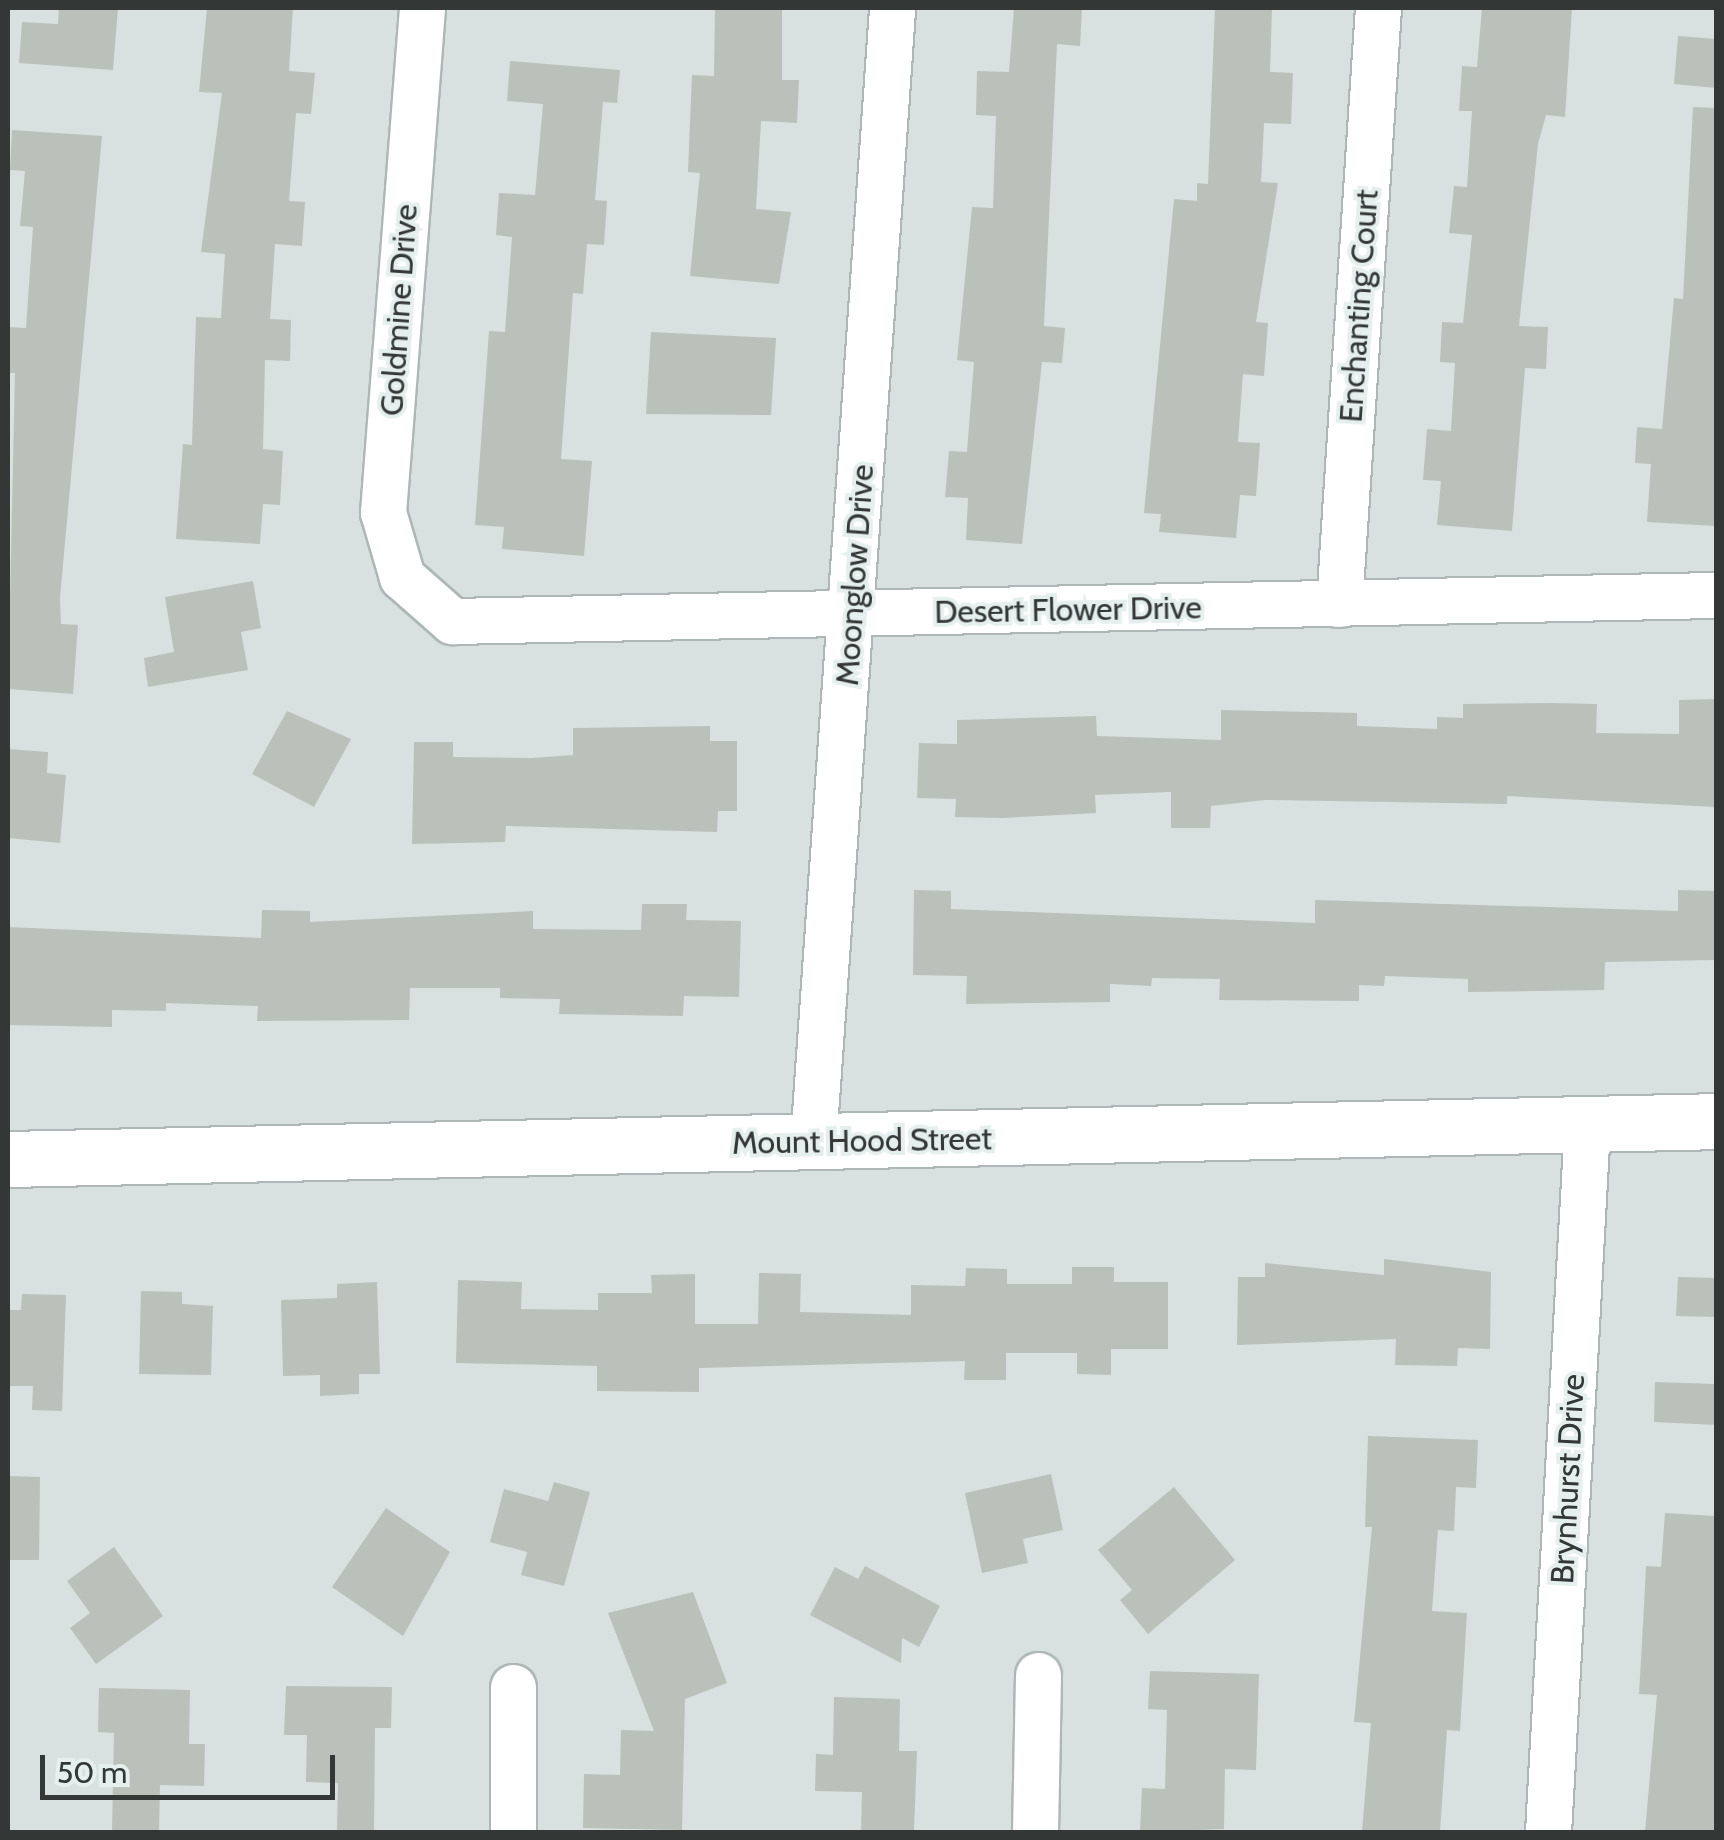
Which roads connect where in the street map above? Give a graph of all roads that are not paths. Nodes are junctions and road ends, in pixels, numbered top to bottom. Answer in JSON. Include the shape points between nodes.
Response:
{"nodes":[{"id":1,"x":422,"y":8,"type":"edge"},
{"id":2,"x":892,"y":8,"type":"edge"},
{"id":3,"x":1378,"y":8,"type":"edge"},
{"id":4,"x":1716,"y":595,"type":"edge"},
{"id":5,"x":425,"y":601,"type":"joint"},
{"id":6,"x":1339,"y":604,"type":"junction"},
{"id":7,"x":853,"y":616,"type":"junction"},
{"id":8,"x":1716,"y":1121,"type":"edge"},
{"id":9,"x":1587,"y":1125,"type":"junction"},
{"id":10,"x":813,"y":1142,"type":"junction"},
{"id":11,"x":8,"y":1159,"type":"edge"},
{"id":12,"x":1038,"y":1675,"type":"dead end"},
{"id":13,"x":513,"y":1687,"type":"dead end"},
{"id":14,"x":514,"y":1832,"type":"edge"},
{"id":15,"x":1035,"y":1832,"type":"edge"},
{"id":16,"x":1548,"y":1832,"type":"edge"}],
"edges":[{"from":1,"to":5,"type":"street","name":"Goldmine Drive","via":[[383,512],[402,576]]},
{"from":2,"to":7,"type":"street","name":"Moonglow Drive"},
{"from":3,"to":6,"type":"street","name":"Enchanting Court"},
{"from":4,"to":6,"type":"street","name":"Desert Flower Drive"},
{"from":5,"to":7,"type":"street","name":"Desert Flower Drive","via":[[452,621]]},
{"from":6,"to":7,"type":"street","name":"Desert Flower Drive"},
{"from":7,"to":10,"type":"street","name":"Moonglow Drive"},
{"from":8,"to":9,"type":"street","name":"Mount Hood Street"},
{"from":9,"to":10,"type":"street","name":"Mount Hood Street"},
{"from":9,"to":16,"type":"street","name":"Brynhurst Drive"},
{"from":10,"to":11,"type":"street","name":"Mount Hood Street"},
{"from":12,"to":15,"type":"street"},
{"from":13,"to":14,"type":"street"}]}
